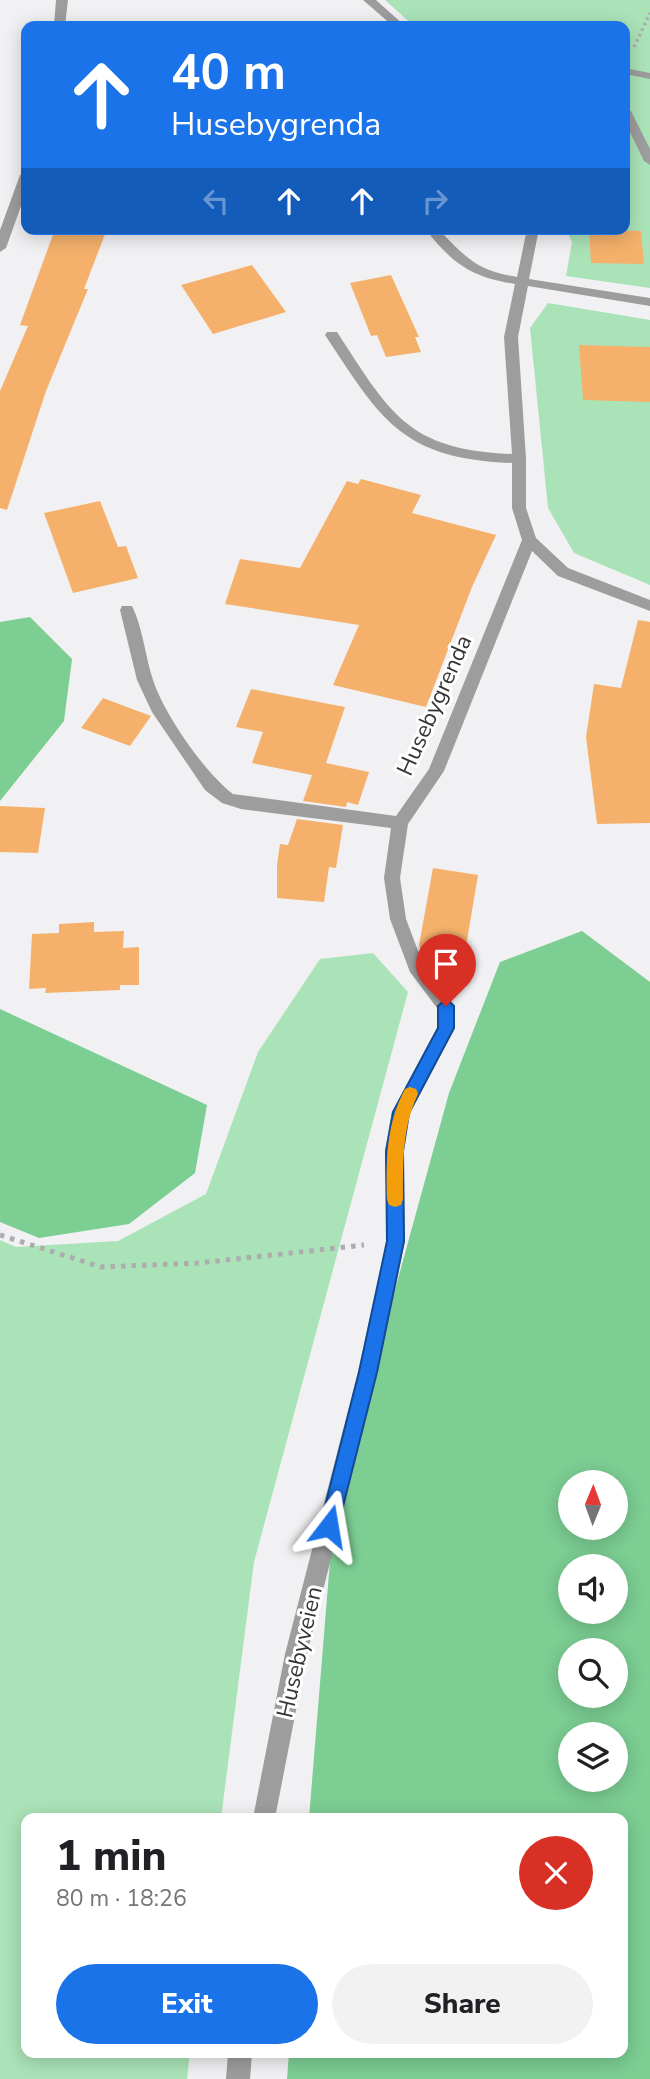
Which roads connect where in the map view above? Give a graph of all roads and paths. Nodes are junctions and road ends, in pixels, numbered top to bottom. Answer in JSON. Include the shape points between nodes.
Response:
{"nodes":[{"id":1,"x":62,"y":0,"type":"edge"},
{"id":2,"x":369,"y":0,"type":"edge"},
{"id":3,"x":650,"y":13,"type":"edge"},
{"id":4,"x":60,"y":21,"type":"edge"},
{"id":5,"x":393,"y":21,"type":"edge"},
{"id":6,"x":630,"y":55,"type":"edge"},
{"id":7,"x":630,"y":74,"type":"edge"},
{"id":8,"x":650,"y":76,"type":"edge"},
{"id":9,"x":630,"y":121,"type":"edge"},
{"id":10,"x":650,"y":161,"type":"edge"},
{"id":11,"x":21,"y":188,"type":"edge"},
{"id":12,"x":437,"y":235,"type":"edge"},
{"id":13,"x":532,"y":235,"type":"edge"},
{"id":14,"x":0,"y":248,"type":"edge"},
{"id":15,"x":522,"y":281,"type":"junction"},
{"id":16,"x":650,"y":302,"type":"edge"},
{"id":17,"x":331,"y":335,"type":"dead end"},
{"id":18,"x":519,"y":458,"type":"junction"},
{"id":19,"x":529,"y":540,"type":"junction"},
{"id":20,"x":650,"y":606,"type":"edge"},
{"id":21,"x":127,"y":610,"type":"dead end"},
{"id":22,"x":400,"y":823,"type":"junction"},
{"id":23,"x":0,"y":1235,"type":"edge"},
{"id":24,"x":396,"y":1241,"type":"junction"},
{"id":25,"x":265,"y":1813,"type":"edge"},
{"id":26,"x":240,"y":2058,"type":"edge"},
{"id":27,"x":238,"y":2079,"type":"edge"}],
"edges":[{"from":1,"to":4,"type":"street"},
{"from":2,"to":5,"type":"street"},
{"from":3,"to":6,"type":"path"},
{"from":7,"to":8,"type":"street"},
{"from":9,"to":10,"type":"street"},
{"from":11,"to":14,"type":"street"},
{"from":12,"to":15,"type":"street","via":[[467,266]]},
{"from":13,"to":15,"type":"street"},
{"from":15,"to":16,"type":"street"},
{"from":15,"to":18,"type":"street","via":[[511,337]]},
{"from":17,"to":18,"type":"street","via":[[378,405],[414,438],[461,455]]},
{"from":18,"to":19,"type":"street","via":[[519,508]]},
{"from":19,"to":20,"type":"street","via":[[563,572]]},
{"from":19,"to":22,"type":"street","name":"Husebygrenda","via":[[436,771]]},
{"from":21,"to":22,"type":"street","via":[[157,708],[211,786],[242,803]]},
{"from":22,"to":24,"type":"street","name":"Husebygrenda","via":[[392,878],[398,919],[415,967],[446,1006],[446,1028],[401,1112],[394,1151]]},
{"from":23,"to":24,"type":"path","via":[[101,1267],[199,1263]]},
{"from":24,"to":25,"type":"street","name":"Husebyveien","via":[[368,1372],[296,1654]]},
{"from":26,"to":27,"type":"street"}]}
